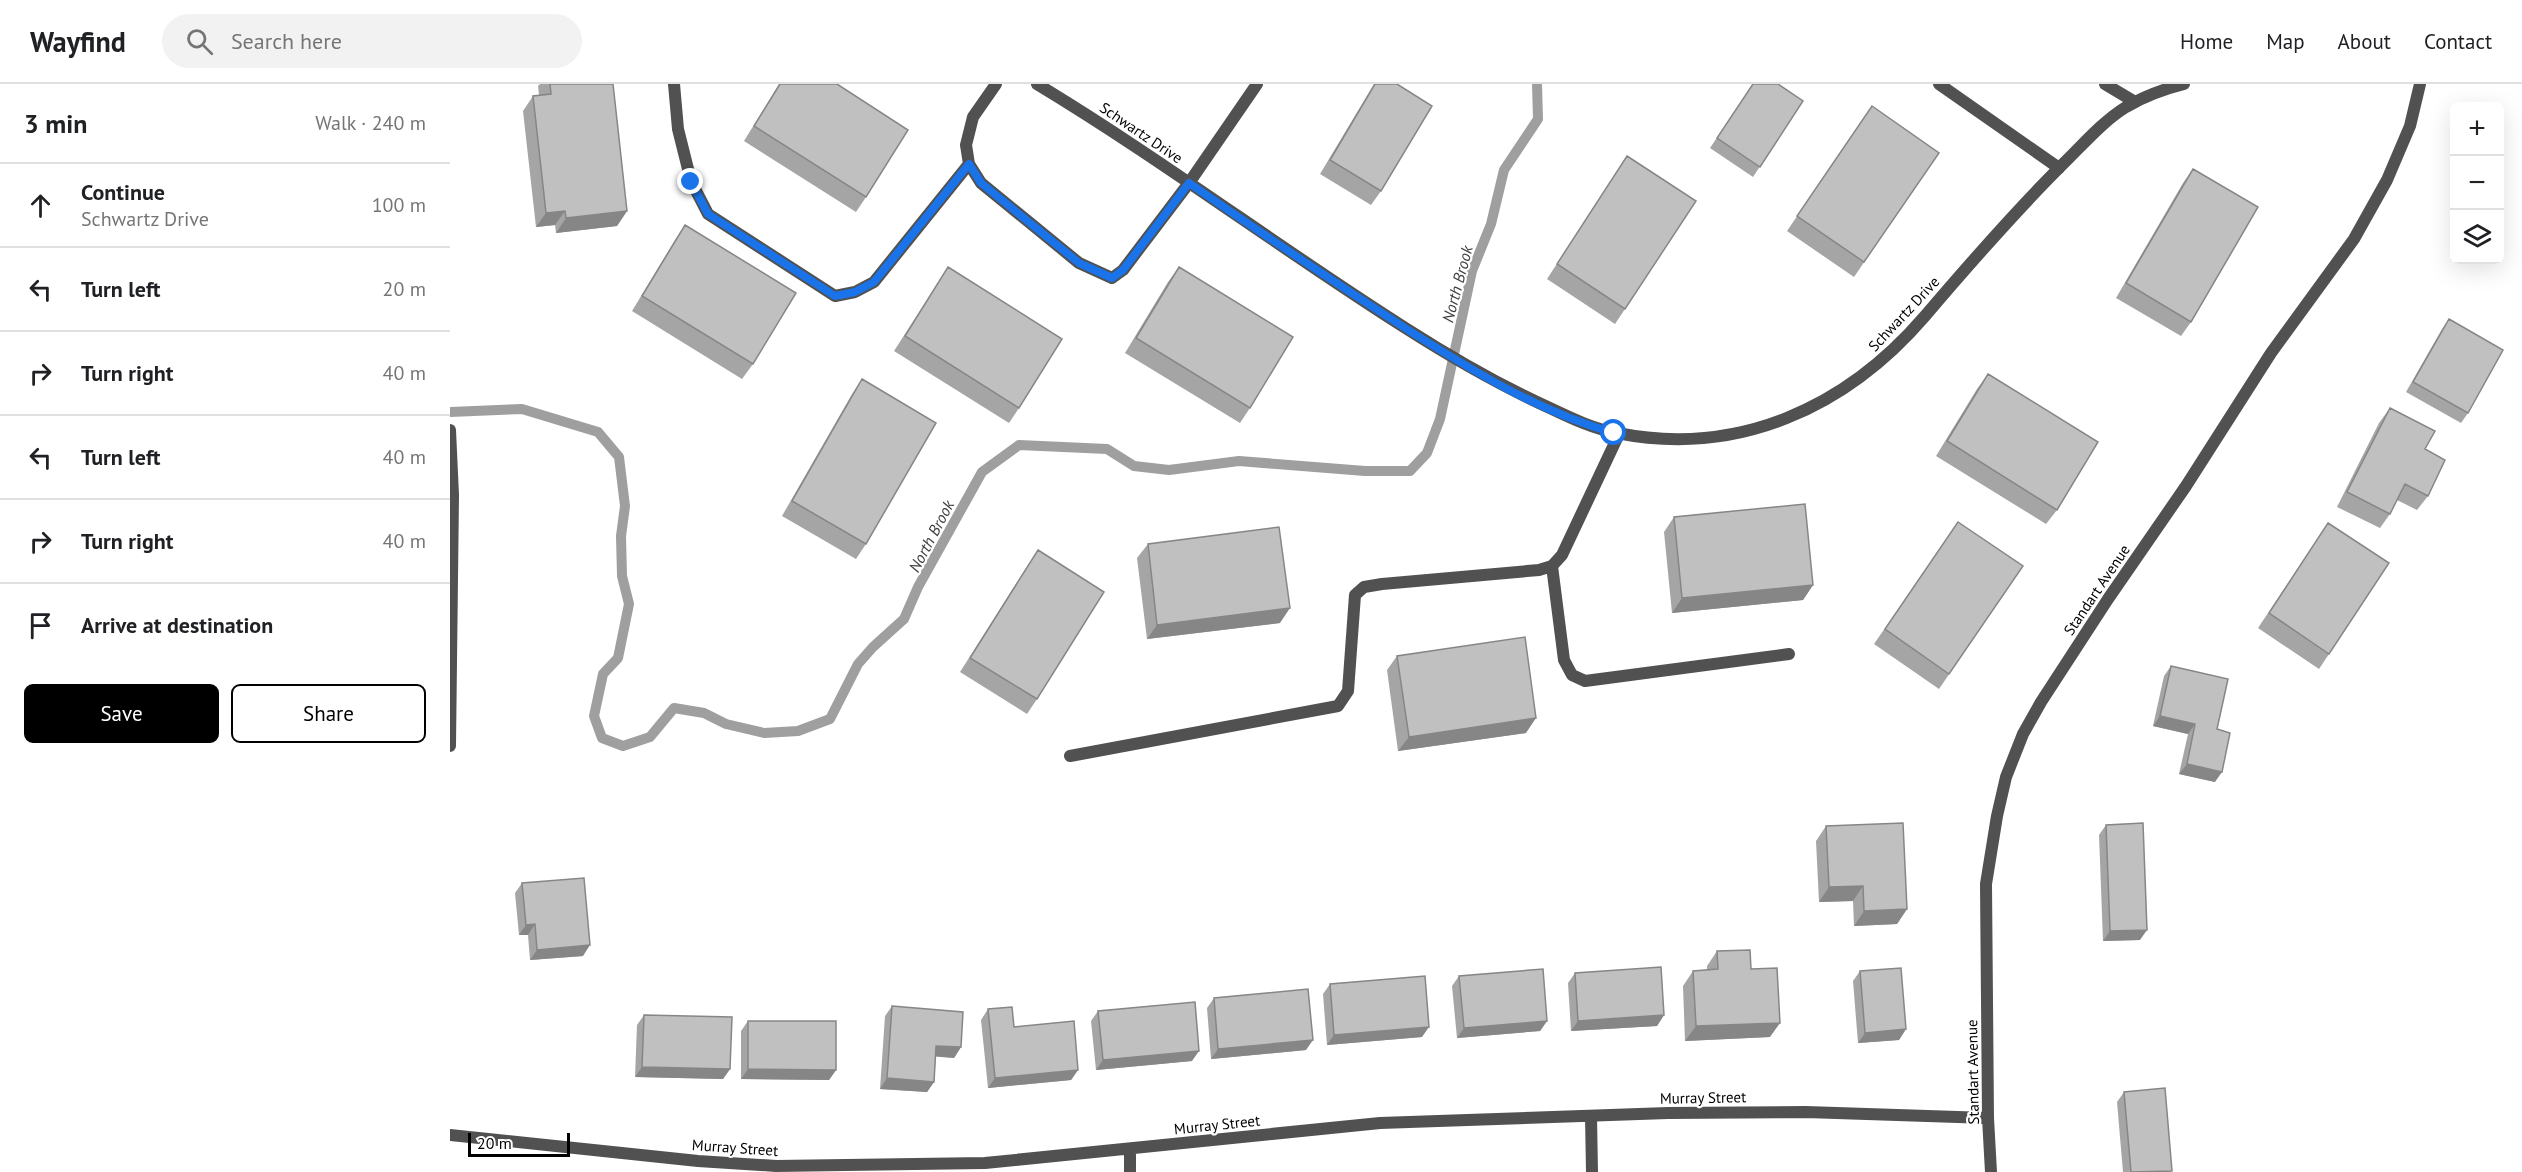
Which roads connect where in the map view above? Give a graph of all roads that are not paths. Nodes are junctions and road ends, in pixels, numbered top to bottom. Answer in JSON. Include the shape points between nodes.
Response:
{"nodes":[{"id":1,"x":674,"y":84,"type":"edge"},
{"id":2,"x":996,"y":84,"type":"edge"},
{"id":3,"x":1037,"y":84,"type":"edge"},
{"id":4,"x":1257,"y":84,"type":"edge"},
{"id":5,"x":1939,"y":84,"type":"edge"},
{"id":6,"x":2105,"y":84,"type":"edge"},
{"id":7,"x":2184,"y":84,"type":"edge"},
{"id":8,"x":2420,"y":84,"type":"edge"},
{"id":9,"x":2135,"y":102,"type":"junction"},
{"id":10,"x":969,"y":164,"type":"junction"},
{"id":11,"x":2059,"y":168,"type":"junction"},
{"id":12,"x":1189,"y":183,"type":"junction"},
{"id":13,"x":450,"y":429,"type":"edge"},
{"id":14,"x":1618,"y":434,"type":"junction"},
{"id":15,"x":451,"y":557,"type":"edge"},
{"id":16,"x":1552,"y":566,"type":"junction"},
{"id":17,"x":1789,"y":654,"type":"dead end"},
{"id":18,"x":450,"y":746,"type":"edge"},
{"id":19,"x":1070,"y":756,"type":"dead end"},
{"id":20,"x":1591,"y":1116,"type":"junction"},
{"id":21,"x":1988,"y":1118,"type":"junction"},
{"id":22,"x":450,"y":1135,"type":"edge"},
{"id":23,"x":1130,"y":1149,"type":"junction"},
{"id":24,"x":1130,"y":1172,"type":"edge"},
{"id":25,"x":1593,"y":1172,"type":"edge"},
{"id":26,"x":1991,"y":1172,"type":"edge"}],
"edges":[{"from":1,"to":10,"type":"street","via":[[678,129],[691,182],[708,214],[835,296],[874,282]]},
{"from":2,"to":10,"type":"street","via":[[973,117],[966,145]]},
{"from":3,"to":12,"type":"street","name":"Schwartz Drive"},
{"from":4,"to":12,"type":"street"},
{"from":5,"to":11,"type":"street"},
{"from":6,"to":9,"type":"street"},
{"from":7,"to":9,"type":"street","name":"Schwartz Drive"},
{"from":8,"to":21,"type":"street","name":"Standart Avenue","via":[[2410,126],[2387,180],[2354,239],[2271,353],[2023,734],[2001,796],[1986,884]]},
{"from":9,"to":11,"type":"street","name":"Schwartz Drive","via":[[2106,122]]},
{"from":10,"to":12,"type":"street","via":[[981,183],[1079,263],[1112,278],[1123,270]]},
{"from":11,"to":14,"type":"street","name":"Schwartz Drive","via":[[2001,228],[1905,340],[1836,395],[1775,423],[1725,435],[1699,438]]},
{"from":12,"to":14,"type":"street","name":"Schwartz Drive","via":[[1326,278],[1471,370],[1587,425]]},
{"from":13,"to":15,"type":"street"},
{"from":14,"to":16,"type":"street","via":[[1568,543]]},
{"from":15,"to":18,"type":"street"},
{"from":16,"to":17,"type":"street","via":[[1564,660],[1572,675],[1585,681]]},
{"from":16,"to":19,"type":"street","via":[[1364,587],[1355,595],[1348,691],[1338,706]]},
{"from":20,"to":21,"type":"street","name":"Murray Street","via":[[1806,1112]]},
{"from":20,"to":23,"type":"street","name":"Murray Street","via":[[1380,1123]]},
{"from":20,"to":25,"type":"street"},
{"from":21,"to":26,"type":"street","name":"Standart Avenue"},
{"from":22,"to":23,"type":"street","name":"Murray Street","via":[[776,1166],[985,1163]]},
{"from":23,"to":24,"type":"street"}]}
